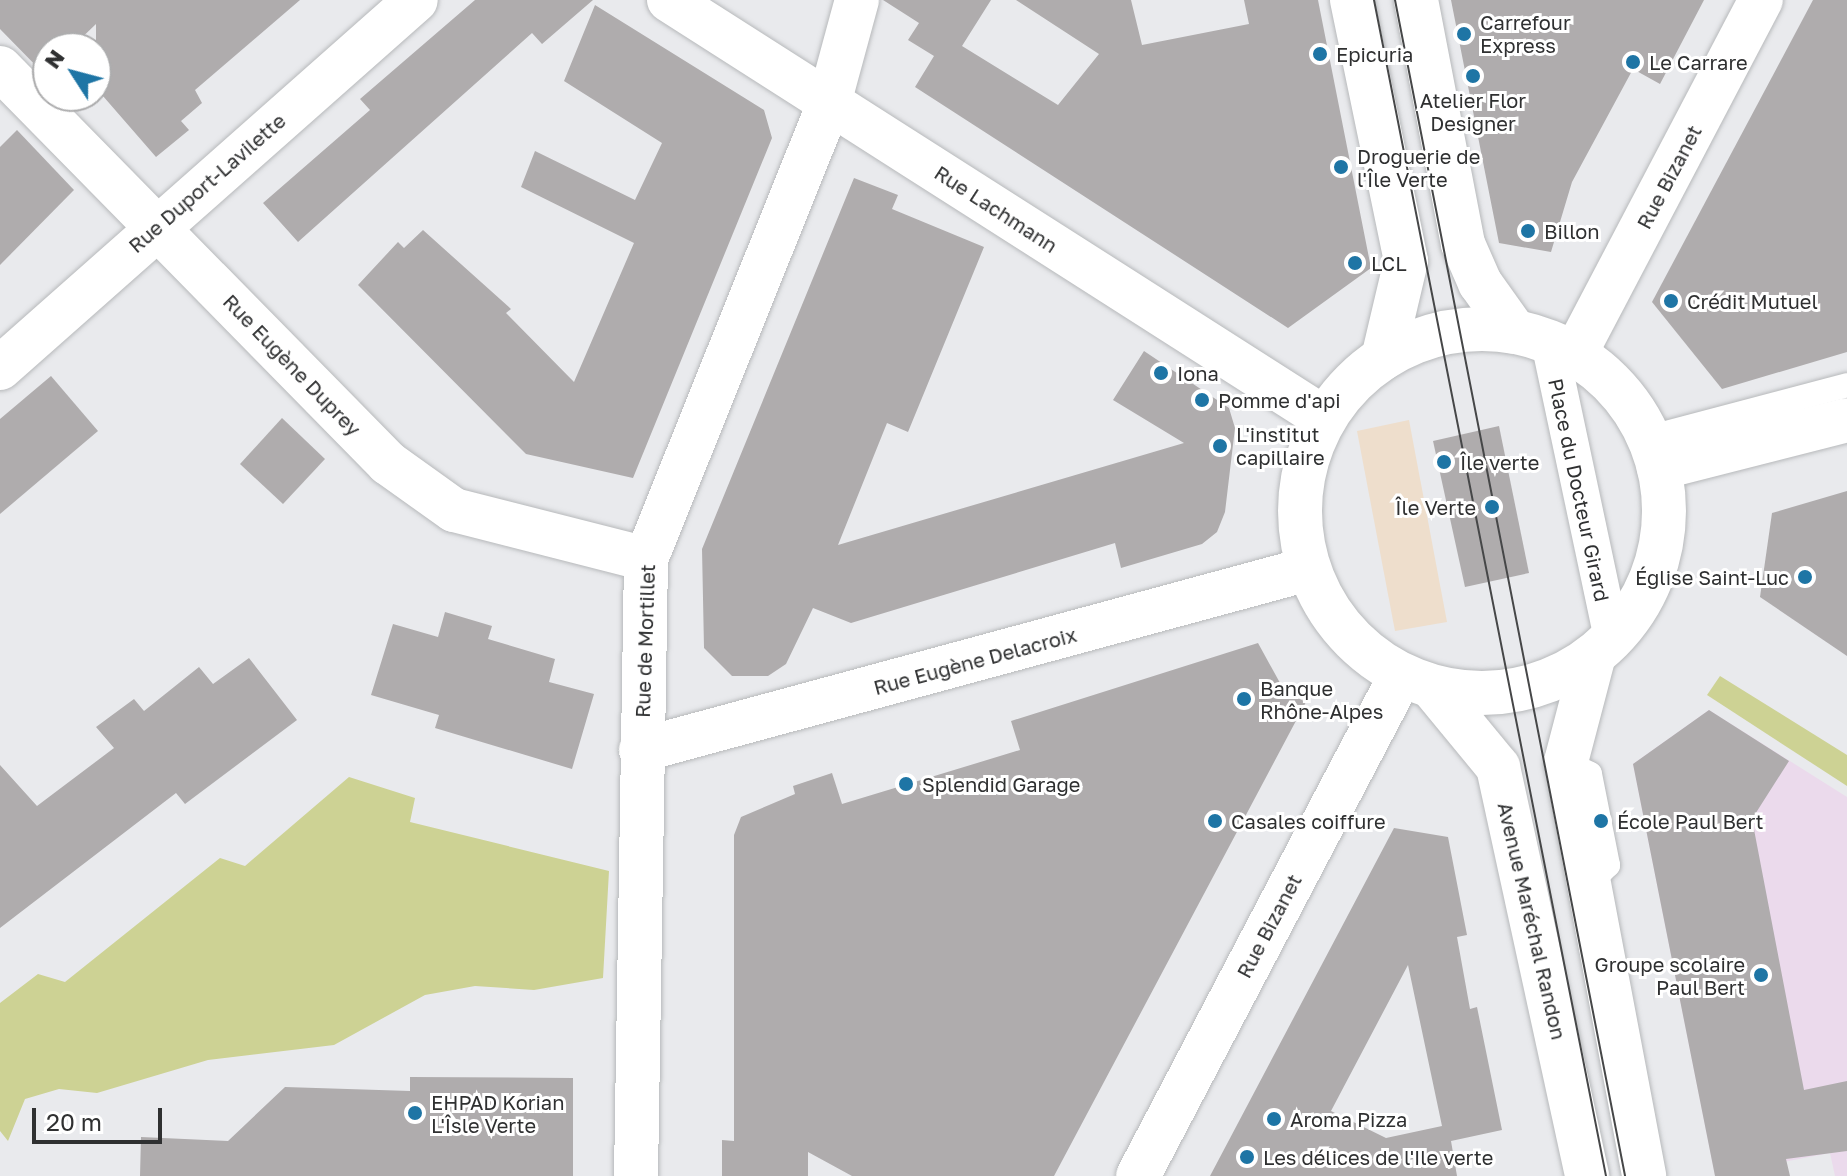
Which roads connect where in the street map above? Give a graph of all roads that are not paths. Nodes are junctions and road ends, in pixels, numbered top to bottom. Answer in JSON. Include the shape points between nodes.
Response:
{"nodes":[{"id":1,"x":416,"y":0,"type":"edge"},
{"id":2,"x":669,"y":0,"type":"edge"},
{"id":3,"x":857,"y":0,"type":"edge"},
{"id":4,"x":1352,"y":0,"type":"edge"},
{"id":5,"x":1416,"y":0,"type":"edge"},
{"id":6,"x":1761,"y":0,"type":"edge"},
{"id":7,"x":0,"y":68,"type":"edge"},
{"id":8,"x":829,"y":103,"type":"junction"},
{"id":9,"x":156,"y":226,"type":"junction"},
{"id":10,"x":1546,"y":342,"type":"junction"},
{"id":11,"x":1383,"y":358,"type":"junction"},
{"id":12,"x":0,"y":368,"type":"edge"},
{"id":13,"x":1847,"y":385,"type":"edge"},
{"id":14,"x":1324,"y":418,"type":"junction"},
{"id":15,"x":1847,"y":420,"type":"edge"},
{"id":16,"x":1653,"y":453,"type":"junction"},
{"id":17,"x":646,"y":559,"type":"junction"},
{"id":18,"x":1308,"y":569,"type":"junction"},
{"id":19,"x":1603,"y":647,"type":"junction"},
{"id":20,"x":1416,"y":681,"type":"junction"},
{"id":21,"x":641,"y":750,"type":"junction"},
{"id":22,"x":636,"y":1176,"type":"edge"},
{"id":23,"x":1138,"y":1176,"type":"edge"},
{"id":24,"x":1587,"y":1176,"type":"edge"},
{"id":25,"x":1644,"y":1176,"type":"edge"}],
"edges":[{"from":1,"to":9,"type":"street","name":"Rue Duport-Lavilette"},
{"from":2,"to":8,"type":"street","name":"Rue Lachmann"},
{"from":3,"to":8,"type":"street","name":"Rue de Mortillet"},
{"from":4,"to":11,"type":"street","via":[[1406,261]]},
{"from":5,"to":10,"type":"street","via":[[1463,244],[1480,283]]},
{"from":6,"to":10,"type":"street","name":"Rue Bizanet"},
{"from":7,"to":9,"type":"street","name":"Rue Eugène Duprey"},
{"from":8,"to":14,"type":"street","name":"Rue Lachmann"},
{"from":8,"to":17,"type":"street","name":"Rue de Mortillet"},
{"from":9,"to":12,"type":"street","name":"Rue Duport-Lavilette"},
{"from":9,"to":17,"type":"street","name":"Rue Eugène Duprey","via":[[388,463],[454,510]]},
{"from":10,"to":11,"type":"street","via":[[1438,334]]},
{"from":10,"to":16,"type":"street","name":"Place du Docteur Girard","via":[[1613,384]]},
{"from":10,"to":19,"type":"street","name":"Place du Docteur Girard"},
{"from":11,"to":14,"type":"street"},
{"from":13,"to":16,"type":"lane"},
{"from":14,"to":18,"type":"street","via":[[1306,464],[1300,517]]},
{"from":15,"to":16,"type":"street"},
{"from":16,"to":19,"type":"street","name":"Place du Docteur Girard","via":[[1664,512],[1658,557],[1635,609]]},
{"from":17,"to":21,"type":"street","name":"Rue de Mortillet"},
{"from":18,"to":20,"type":"street","via":[[1344,632]]},
{"from":18,"to":21,"type":"street","name":"Rue Eugène Delacroix"},
{"from":19,"to":20,"type":"street","name":"Place du Docteur Girard","via":[[1519,690]]},
{"from":19,"to":25,"type":"street","via":[[1566,762]]},
{"from":20,"to":23,"type":"street","name":"Rue Bizanet"},
{"from":20,"to":24,"type":"street","name":"Avenue Maréchal Randon","via":[[1498,767]]},
{"from":21,"to":22,"type":"street","name":"Rue de Mortillet"}]}
